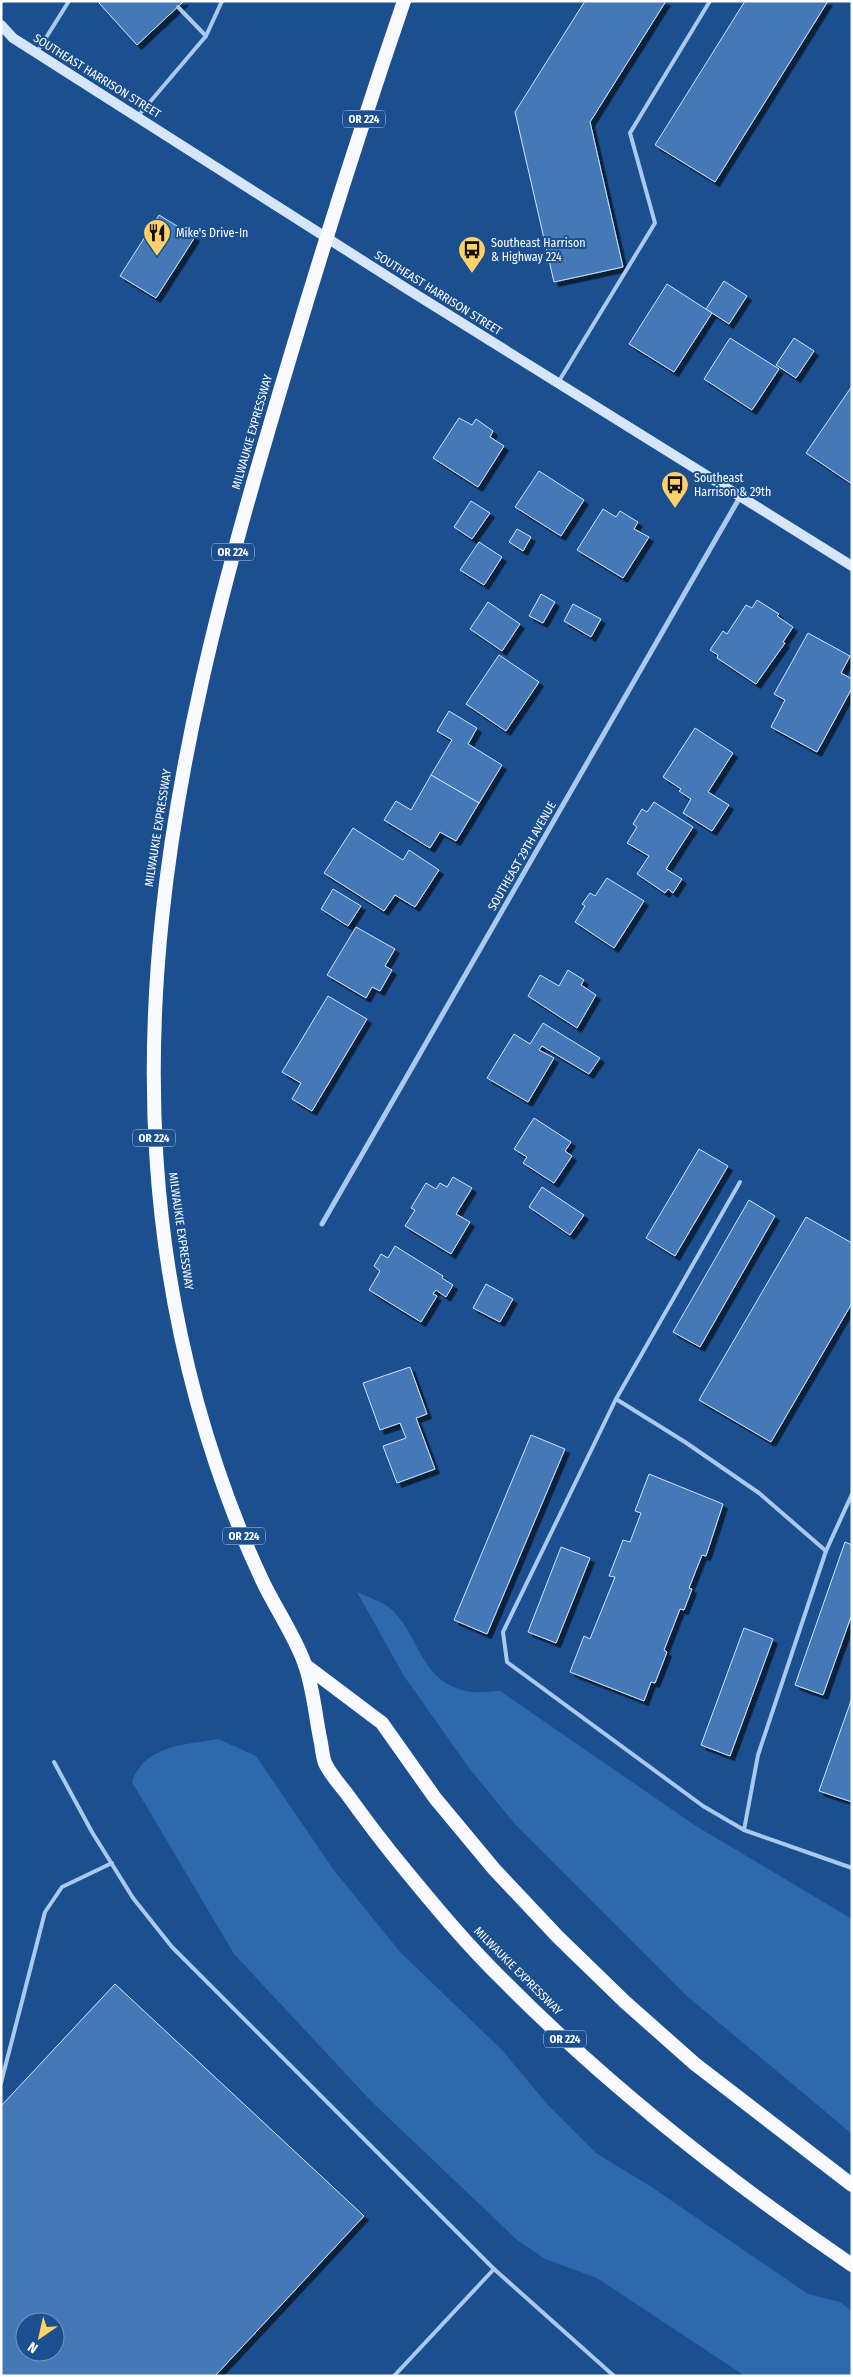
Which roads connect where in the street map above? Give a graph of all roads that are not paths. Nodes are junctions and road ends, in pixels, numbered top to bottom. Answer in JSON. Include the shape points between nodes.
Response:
{"nodes":[{"id":1,"x":69,"y":1,"type":"edge"},
{"id":2,"x":222,"y":1,"type":"edge"},
{"id":3,"x":404,"y":1,"type":"edge"},
{"id":4,"x":710,"y":1,"type":"edge"},
{"id":5,"x":178,"y":7,"type":"dead end"},
{"id":6,"x":1,"y":25,"type":"edge"},
{"id":7,"x":1,"y":36,"type":"edge"},
{"id":8,"x":206,"y":36,"type":"junction"},
{"id":9,"x":13,"y":38,"type":"junction"},
{"id":10,"x":37,"y":52,"type":"junction"},
{"id":11,"x":138,"y":116,"type":"junction"},
{"id":12,"x":326,"y":237,"type":"junction"},
{"id":13,"x":558,"y":383,"type":"junction"},
{"id":14,"x":740,"y":497,"type":"junction"},
{"id":15,"x":852,"y":566,"type":"edge"},
{"id":16,"x":740,"y":1182,"type":"dead end"},
{"id":17,"x":322,"y":1224,"type":"dead end"},
{"id":18,"x":616,"y":1400,"type":"junction"},
{"id":19,"x":852,"y":1494,"type":"edge"},
{"id":20,"x":826,"y":1551,"type":"junction"},
{"id":21,"x":306,"y":1665,"type":"junction"},
{"id":22,"x":54,"y":1762,"type":"dead end"},
{"id":23,"x":744,"y":1830,"type":"junction"},
{"id":24,"x":112,"y":1863,"type":"junction"},
{"id":25,"x":852,"y":1868,"type":"edge"},
{"id":26,"x":1,"y":2084,"type":"edge"},
{"id":27,"x":852,"y":2185,"type":"edge"},
{"id":28,"x":852,"y":2265,"type":"edge"},
{"id":29,"x":494,"y":2270,"type":"junction"},
{"id":30,"x":394,"y":2376,"type":"edge"},
{"id":31,"x":614,"y":2376,"type":"edge"}],
"edges":[{"from":1,"to":10,"type":"lane"},
{"from":2,"to":8,"type":"lane"},
{"from":3,"to":12,"type":"highway","name":"MILWAUKIE EXPRESSWAY","number":"OR 224"},
{"from":4,"to":13,"type":"lane","via":[[630,133],[655,223]]},
{"from":5,"to":8,"type":"lane"},
{"from":6,"to":9,"type":"main road","name":"SOUTHEAST HARRISON STREET"},
{"from":7,"to":9,"type":"main road","name":"SOUTHEAST HARRISON STREET"},
{"from":8,"to":11,"type":"lane"},
{"from":9,"to":10,"type":"main road","name":"SOUTHEAST HARRISON STREET"},
{"from":10,"to":11,"type":"main road","name":"SOUTHEAST HARRISON STREET"},
{"from":11,"to":12,"type":"main road","name":"SOUTHEAST HARRISON STREET"},
{"from":12,"to":13,"type":"main road","name":"SOUTHEAST HARRISON STREET"},
{"from":12,"to":21,"type":"highway","name":"MILWAUKIE EXPRESSWAY","number":"OR 224","via":[[236,539],[184,760],[166,872],[157,958],[153,1048],[154,1138],[162,1224],[177,1314],[197,1401],[225,1490],[258,1570]]},
{"from":13,"to":14,"type":"main road","name":"SOUTHEAST HARRISON STREET"},
{"from":14,"to":15,"type":"main road","name":"SOUTHEAST HARRISON STREET"},
{"from":14,"to":17,"type":"street","name":"SOUTHEAST 29TH AVENUE"},
{"from":16,"to":18,"type":"lane"},
{"from":18,"to":20,"type":"lane","via":[[759,1493]]},
{"from":18,"to":23,"type":"lane","via":[[503,1632],[507,1662],[703,1806]]},
{"from":19,"to":20,"type":"lane"},
{"from":20,"to":23,"type":"lane","via":[[758,1755]]},
{"from":21,"to":27,"type":"highway","name":"MILWAUKIE EXPRESSWAY","number":"OR 224","via":[[382,1723],[435,1798],[494,1869],[625,2002],[702,2069]]},
{"from":21,"to":28,"type":"highway","name":"MILWAUKIE EXPRESSWAY","number":"OR 224","via":[[325,1764],[380,1839],[502,1980],[642,2107],[791,2223]]},
{"from":22,"to":24,"type":"lane"},
{"from":23,"to":25,"type":"lane"},
{"from":24,"to":26,"type":"lane","via":[[62,1887],[44,1912]]},
{"from":24,"to":29,"type":"lane","via":[[133,1898],[172,1947]]},
{"from":29,"to":30,"type":"lane"},
{"from":29,"to":31,"type":"lane"}]}
